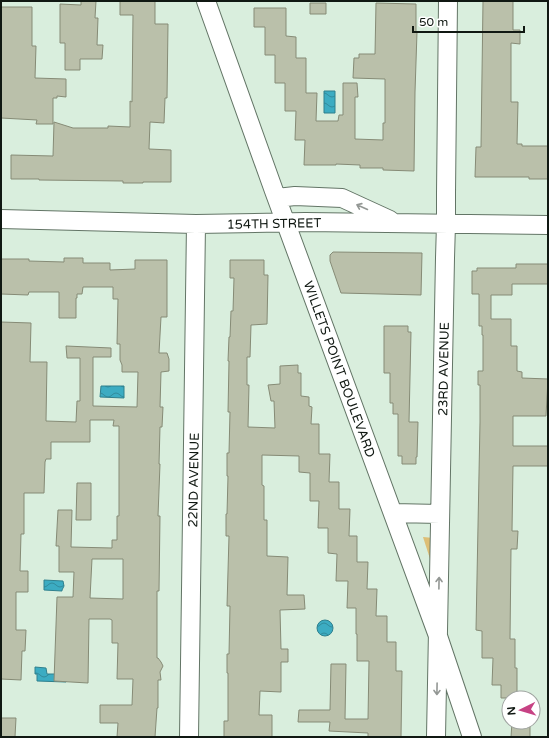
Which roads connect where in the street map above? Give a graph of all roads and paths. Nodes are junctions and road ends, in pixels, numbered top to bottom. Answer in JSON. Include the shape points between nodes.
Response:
{"nodes":[{"id":1,"x":206,"y":1,"type":"edge"},
{"id":2,"x":448,"y":1,"type":"edge"},
{"id":3,"x":277,"y":198,"type":"junction"},
{"id":4,"x":1,"y":219,"type":"edge"},
{"id":5,"x":286,"y":222,"type":"junction"},
{"id":6,"x":398,"y":223,"type":"junction"},
{"id":7,"x":196,"y":224,"type":"junction"},
{"id":8,"x":446,"y":224,"type":"junction"},
{"id":9,"x":548,"y":225,"type":"edge"},
{"id":10,"x":393,"y":513,"type":"junction"},
{"id":11,"x":440,"y":514,"type":"junction"},
{"id":12,"x":438,"y":636,"type":"junction"},
{"id":13,"x":189,"y":737,"type":"edge"},
{"id":14,"x":436,"y":737,"type":"edge"},
{"id":15,"x":472,"y":737,"type":"edge"}],
"edges":[{"from":1,"to":3,"type":"street","name":"WILLETS POINT BOULEVARD"},
{"from":2,"to":8,"type":"street","name":"23RD AVENUE"},
{"from":3,"to":5,"type":"street","name":"WILLETS POINT BOULEVARD"},
{"from":6,"to":3,"type":"street","one_way":true,"via":[[342,198]]},
{"from":4,"to":7,"type":"street","name":"154TH STREET"},
{"from":5,"to":6,"type":"street","name":"154TH STREET"},
{"from":5,"to":7,"type":"street","name":"154TH STREET"},
{"from":5,"to":10,"type":"street","name":"WILLETS POINT BOULEVARD"},
{"from":6,"to":8,"type":"street","name":"154TH STREET"},
{"from":7,"to":13,"type":"street","name":"22ND AVENUE"},
{"from":8,"to":9,"type":"street","name":"154TH STREET"},
{"from":8,"to":11,"type":"street","name":"23RD AVENUE"},
{"from":10,"to":11,"type":"street"},
{"from":10,"to":12,"type":"street","name":"WILLETS POINT BOULEVARD"},
{"from":12,"to":11,"type":"street","name":"23RD AVENUE","one_way":true},
{"from":12,"to":14,"type":"street","name":"23RD AVENUE","one_way":true},
{"from":12,"to":15,"type":"street","name":"WILLETS POINT BOULEVARD"}]}
